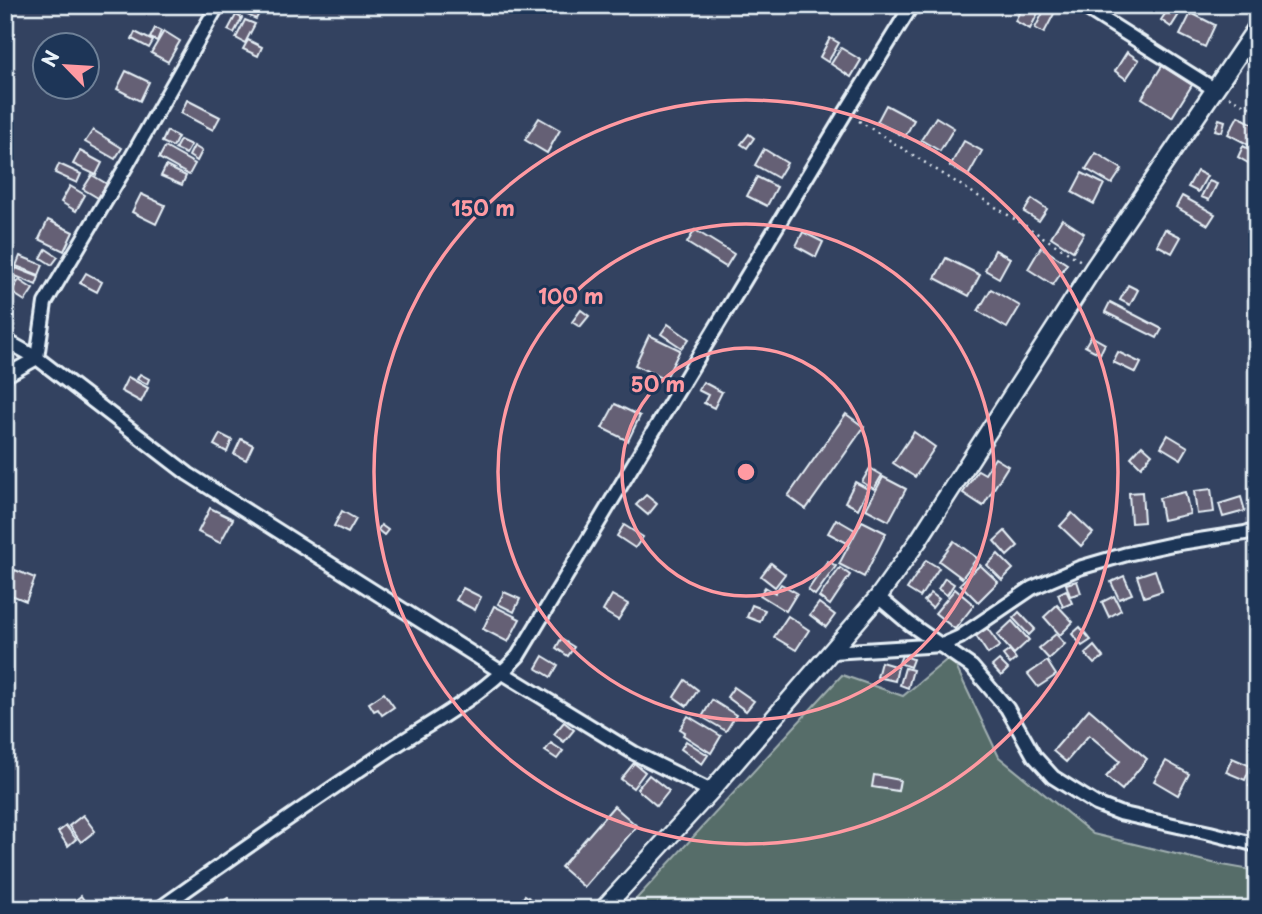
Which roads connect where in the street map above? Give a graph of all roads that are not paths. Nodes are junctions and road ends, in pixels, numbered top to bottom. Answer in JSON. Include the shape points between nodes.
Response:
{"nodes":[{"id":1,"x":218,"y":5,"type":"edge"},
{"id":2,"x":912,"y":5,"type":"edge"},
{"id":3,"x":1081,"y":5,"type":"edge"},
{"id":4,"x":1257,"y":27,"type":"edge"},
{"id":5,"x":1214,"y":89,"type":"junction"},
{"id":6,"x":5,"y":340,"type":"edge"},
{"id":7,"x":37,"y":358,"type":"junction"},
{"id":8,"x":5,"y":376,"type":"edge"},
{"id":9,"x":1257,"y":529,"type":"edge"},
{"id":10,"x":878,"y":597,"type":"junction"},
{"id":11,"x":942,"y":645,"type":"junction"},
{"id":12,"x":832,"y":652,"type":"junction"},
{"id":13,"x":503,"y":673,"type":"junction"},
{"id":14,"x":711,"y":791,"type":"junction"},
{"id":15,"x":1257,"y":845,"type":"edge"},
{"id":16,"x":159,"y":909,"type":"edge"},
{"id":17,"x":603,"y":909,"type":"edge"}],
"edges":[{"from":1,"to":7,"type":"street","via":[[45,303]]},
{"from":2,"to":13,"type":"street","via":[[519,656]]},
{"from":3,"to":5,"type":"street"},
{"from":4,"to":5,"type":"street"},
{"from":5,"to":10,"type":"street"},
{"from":6,"to":7,"type":"street"},
{"from":7,"to":8,"type":"street"},
{"from":7,"to":13,"type":"street","via":[[188,474]]},
{"from":9,"to":11,"type":"street","via":[[1079,568],[1032,588]]},
{"from":10,"to":11,"type":"street"},
{"from":10,"to":12,"type":"street"},
{"from":11,"to":12,"type":"street"},
{"from":11,"to":15,"type":"street","via":[[972,667],[1007,708],[1034,756],[1053,777],[1119,813]]},
{"from":12,"to":14,"type":"street"},
{"from":13,"to":14,"type":"street","via":[[634,753]]},
{"from":13,"to":16,"type":"street"},
{"from":14,"to":17,"type":"street"}]}
